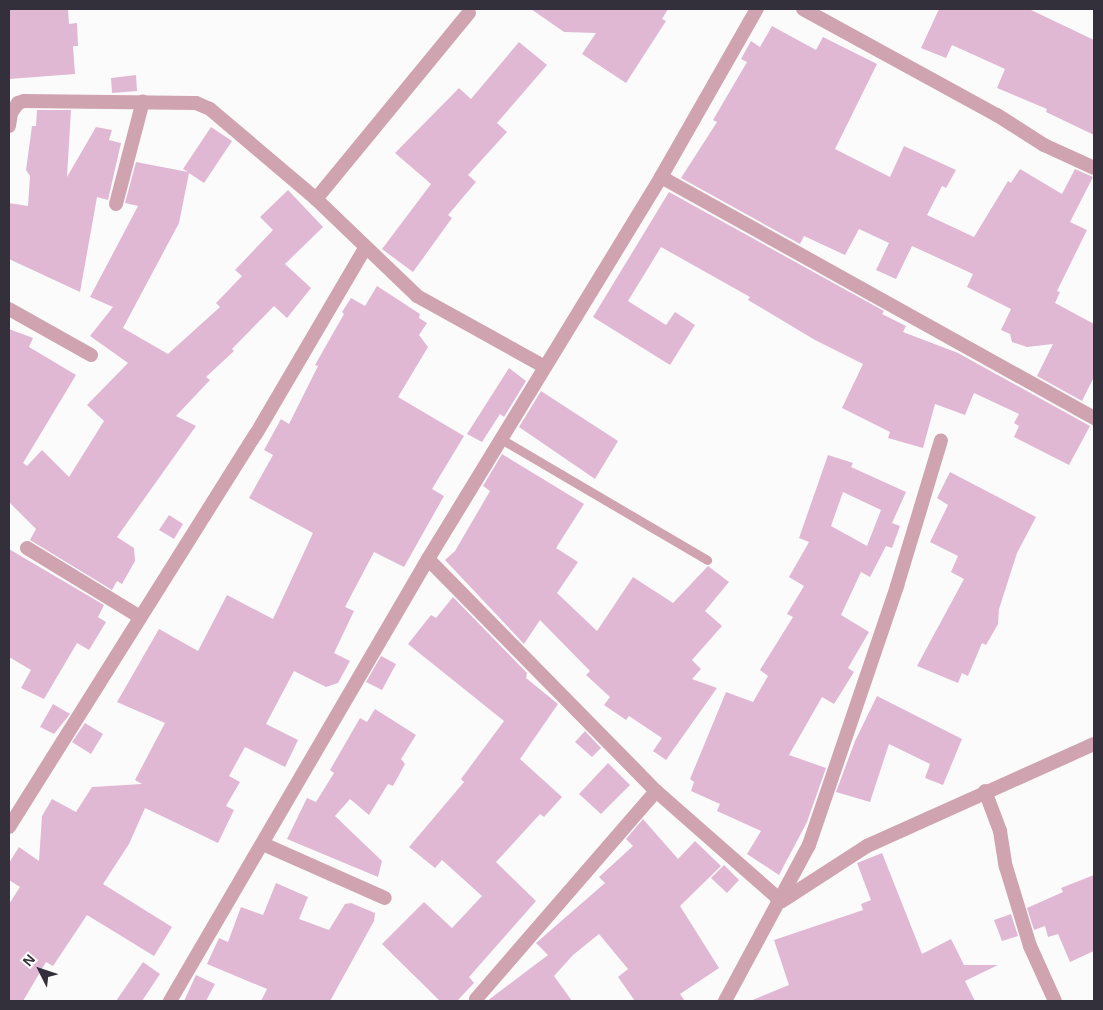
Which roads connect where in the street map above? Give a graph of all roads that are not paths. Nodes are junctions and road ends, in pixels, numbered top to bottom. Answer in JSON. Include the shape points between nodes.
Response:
{"nodes":[{"id":1,"x":757,"y":9,"type":"edge"},
{"id":2,"x":803,"y":9,"type":"edge"},
{"id":3,"x":469,"y":13,"type":"dead end"},
{"id":4,"x":143,"y":101,"type":"junction"},
{"id":5,"x":9,"y":126,"type":"edge"},
{"id":6,"x":1094,"y":168,"type":"edge"},
{"id":7,"x":661,"y":177,"type":"junction"},
{"id":8,"x":316,"y":199,"type":"junction"},
{"id":9,"x":116,"y":204,"type":"dead end"},
{"id":10,"x":365,"y":248,"type":"junction"},
{"id":11,"x":9,"y":309,"type":"edge"},
{"id":12,"x":91,"y":354,"type":"dead end"},
{"id":13,"x":544,"y":367,"type":"junction"},
{"id":14,"x":1094,"y":418,"type":"edge"},
{"id":15,"x":501,"y":438,"type":"junction"},
{"id":16,"x":941,"y":440,"type":"dead end"},
{"id":17,"x":27,"y":548,"type":"dead end"},
{"id":18,"x":428,"y":559,"type":"junction"},
{"id":19,"x":707,"y":560,"type":"dead end"},
{"id":20,"x":140,"y":617,"type":"junction"},
{"id":21,"x":1094,"y":744,"type":"edge"},
{"id":22,"x":656,"y":791,"type":"junction"},
{"id":23,"x":984,"y":791,"type":"junction"},
{"id":24,"x":9,"y":827,"type":"edge"},
{"id":25,"x":263,"y":844,"type":"junction"},
{"id":26,"x":385,"y":898,"type":"dead end"},
{"id":27,"x":781,"y":901,"type":"junction"},
{"id":28,"x":476,"y":999,"type":"dead end"},
{"id":29,"x":170,"y":1001,"type":"edge"},
{"id":30,"x":725,"y":1001,"type":"edge"},
{"id":31,"x":1056,"y":1001,"type":"edge"}],
"edges":[{"from":1,"to":7,"type":"street"},
{"from":2,"to":6,"type":"street","via":[[997,115],[1044,145]]},
{"from":3,"to":8,"type":"street"},
{"from":4,"to":5,"type":"street","via":[[24,101],[18,103],[11,113]]},
{"from":4,"to":8,"type":"street","via":[[196,103],[210,109]]},
{"from":4,"to":9,"type":"street"},
{"from":7,"to":13,"type":"street"},
{"from":7,"to":14,"type":"street"},
{"from":8,"to":10,"type":"street"},
{"from":10,"to":13,"type":"street","via":[[417,296]]},
{"from":10,"to":20,"type":"street","via":[[256,434]]},
{"from":11,"to":12,"type":"street"},
{"from":13,"to":15,"type":"street"},
{"from":15,"to":18,"type":"street"},
{"from":15,"to":19,"type":"lane"},
{"from":16,"to":27,"type":"street","via":[[894,595],[809,845]]},
{"from":17,"to":20,"type":"street"},
{"from":18,"to":22,"type":"street"},
{"from":18,"to":25,"type":"street"},
{"from":20,"to":24,"type":"street"},
{"from":21,"to":23,"type":"street"},
{"from":22,"to":27,"type":"street"},
{"from":22,"to":28,"type":"street"},
{"from":23,"to":27,"type":"street","via":[[866,846]]},
{"from":23,"to":31,"type":"street","via":[[1000,831],[1006,867],[1030,946]]},
{"from":25,"to":26,"type":"street"},
{"from":25,"to":29,"type":"street"},
{"from":27,"to":30,"type":"street"}]}
